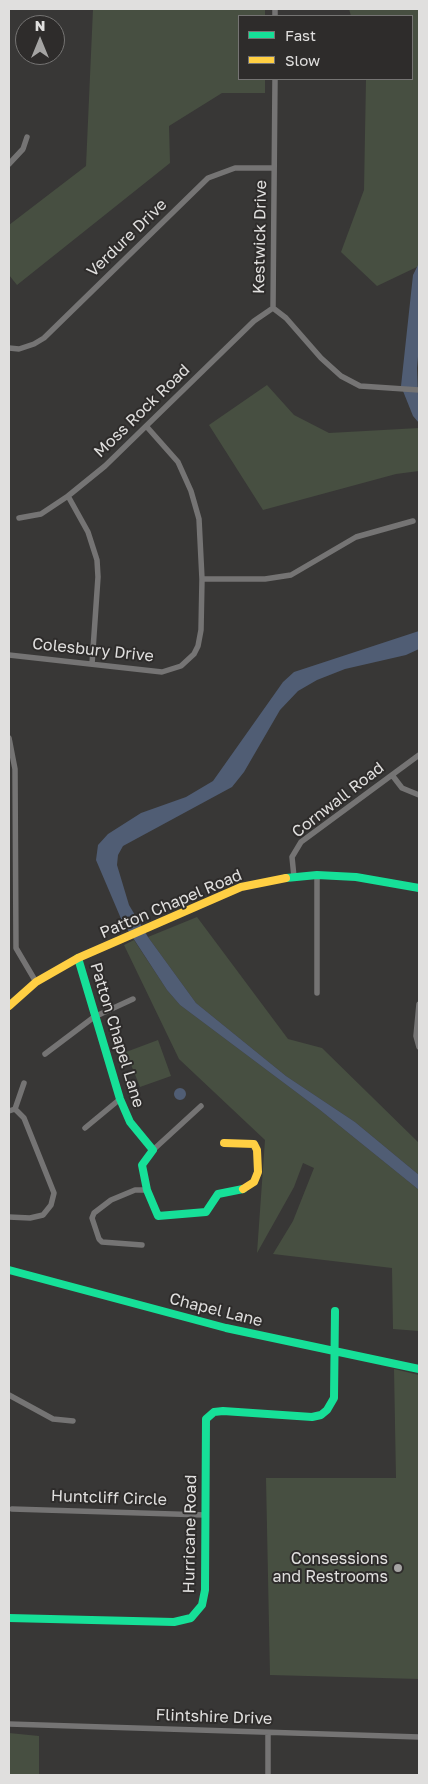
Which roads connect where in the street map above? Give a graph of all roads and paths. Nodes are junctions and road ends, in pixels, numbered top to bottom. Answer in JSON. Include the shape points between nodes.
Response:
{"nodes":[{"id":1,"x":275,"y":80,"type":"edge"},
{"id":2,"x":27,"y":137,"type":"dead end"},
{"id":3,"x":9,"y":164,"type":"edge"},
{"id":4,"x":274,"y":168,"type":"junction"},
{"id":5,"x":273,"y":308,"type":"junction"},
{"id":6,"x":9,"y":348,"type":"edge"},
{"id":7,"x":419,"y":390,"type":"edge"},
{"id":8,"x":147,"y":427,"type":"junction"},
{"id":9,"x":68,"y":496,"type":"junction"},
{"id":10,"x":19,"y":518,"type":"dead end"},
{"id":11,"x":413,"y":521,"type":"dead end"},
{"id":12,"x":202,"y":579,"type":"junction"},
{"id":13,"x":9,"y":655,"type":"edge"},
{"id":14,"x":9,"y":662,"type":"edge"},
{"id":15,"x":92,"y":664,"type":"junction"},
{"id":16,"x":9,"y":738,"type":"edge"},
{"id":17,"x":419,"y":755,"type":"edge"},
{"id":18,"x":392,"y":775,"type":"junction"},
{"id":19,"x":12,"y":783,"type":"edge"},
{"id":20,"x":419,"y":795,"type":"edge"},
{"id":21,"x":317,"y":875,"type":"junction"},
{"id":22,"x":294,"y":877,"type":"junction"},
{"id":23,"x":419,"y":888,"type":"edge"},
{"id":24,"x":78,"y":958,"type":"junction"},
{"id":25,"x":36,"y":982,"type":"junction"},
{"id":26,"x":317,"y":993,"type":"dead end"},
{"id":27,"x":133,"y":999,"type":"dead end"},
{"id":28,"x":419,"y":1004,"type":"edge"},
{"id":29,"x":9,"y":1006,"type":"edge"},
{"id":30,"x":94,"y":1017,"type":"junction"},
{"id":31,"x":419,"y":1047,"type":"edge"},
{"id":32,"x":45,"y":1054,"type":"dead end"},
{"id":33,"x":24,"y":1083,"type":"dead end"},
{"id":34,"x":120,"y":1099,"type":"junction"},
{"id":35,"x":201,"y":1106,"type":"dead end"},
{"id":36,"x":12,"y":1110,"type":"edge"},
{"id":37,"x":85,"y":1128,"type":"dead end"},
{"id":38,"x":224,"y":1143,"type":"dead end"},
{"id":39,"x":153,"y":1150,"type":"junction"},
{"id":40,"x":147,"y":1190,"type":"junction"},
{"id":41,"x":9,"y":1217,"type":"edge"},
{"id":42,"x":142,"y":1245,"type":"dead end"},
{"id":43,"x":9,"y":1270,"type":"edge"},
{"id":44,"x":335,"y":1311,"type":"dead end"},
{"id":45,"x":334,"y":1351,"type":"junction"},
{"id":46,"x":419,"y":1369,"type":"edge"},
{"id":47,"x":9,"y":1395,"type":"edge"},
{"id":48,"x":73,"y":1421,"type":"dead end"},
{"id":49,"x":12,"y":1509,"type":"dead end"},
{"id":50,"x":205,"y":1515,"type":"junction"},
{"id":51,"x":9,"y":1618,"type":"edge"},
{"id":52,"x":9,"y":1724,"type":"edge"},
{"id":53,"x":268,"y":1733,"type":"junction"},
{"id":54,"x":419,"y":1736,"type":"edge"},
{"id":55,"x":268,"y":1775,"type":"edge"}],
"edges":[{"from":1,"to":4,"type":"street","name":"Kestwick Drive"},
{"from":2,"to":3,"type":"street","via":[[24,149]]},
{"from":4,"to":5,"type":"street","name":"Kestwick Drive"},
{"from":4,"to":6,"type":"street","name":"Verdure Drive","via":[[235,168],[208,178],[44,338],[18,349]]},
{"from":5,"to":7,"type":"street","name":"Kestwick Drive","via":[[341,376],[360,386]]},
{"from":5,"to":8,"type":"street","name":"Moss Rock Road","via":[[254,321]]},
{"from":8,"to":9,"type":"street","name":"Moss Rock Road"},
{"from":8,"to":12,"type":"street","name":"Colesbury Drive","via":[[178,462],[191,491],[199,519]]},
{"from":9,"to":10,"type":"street","name":"Moss Rock Road","via":[[41,514]]},
{"from":9,"to":15,"type":"street","via":[[88,532],[97,560]]},
{"from":11,"to":12,"type":"street","via":[[356,537],[291,575],[265,579]]},
{"from":12,"to":15,"type":"street","name":"Colesbury Drive","via":[[200,640],[194,654],[182,666],[162,672]]},
{"from":13,"to":14,"type":"street"},
{"from":13,"to":15,"type":"street","name":"Colesbury Drive"},
{"from":16,"to":19,"type":"street","via":[[14,758]]},
{"from":17,"to":18,"type":"street","name":"Cornwall Road"},
{"from":18,"to":20,"type":"street","via":[[402,788]]},
{"from":18,"to":22,"type":"street","name":"Cornwall Road","via":[[301,842],[292,858]]},
{"from":19,"to":25,"type":"street","via":[[16,948]]},
{"from":21,"to":22,"type":"street","name":"Patton Chapel Road"},
{"from":21,"to":23,"type":"street","name":"Patton Chapel Road","via":[[356,877]]},
{"from":21,"to":26,"type":"street"},
{"from":22,"to":24,"type":"street","name":"Patton Chapel Road","via":[[241,887]]},
{"from":24,"to":25,"type":"street","name":"Patton Chapel Road"},
{"from":24,"to":30,"type":"street","name":"Patton Chapel Lane"},
{"from":25,"to":29,"type":"street","name":"Patton Chapel Road"},
{"from":27,"to":30,"type":"street"},
{"from":28,"to":31,"type":"street","via":[[416,1036]]},
{"from":30,"to":32,"type":"street"},
{"from":30,"to":34,"type":"street","name":"Patton Chapel Lane"},
{"from":33,"to":36,"type":"street"},
{"from":34,"to":37,"type":"street"},
{"from":34,"to":39,"type":"street","name":"Patton Chapel Lane","via":[[130,1122]]},
{"from":35,"to":39,"type":"street"},
{"from":36,"to":41,"type":"street","via":[[24,1118],[54,1193],[51,1205],[43,1215]]},
{"from":38,"to":40,"type":"street","via":[[254,1144],[257,1150],[258,1172],[254,1182],[246,1188],[218,1194],[206,1212],[158,1216]]},
{"from":39,"to":40,"type":"street","via":[[142,1165]]},
{"from":40,"to":42,"type":"street","via":[[135,1190],[116,1198],[94,1213],[92,1218],[102,1242]]},
{"from":43,"to":45,"type":"street","name":"Chapel Lane","via":[[226,1328]]},
{"from":44,"to":45,"type":"street"},
{"from":45,"to":46,"type":"street","name":"Chapel Lane"},
{"from":45,"to":50,"type":"street","name":"Hurricane Road","via":[[334,1398],[320,1415],[306,1417],[224,1411],[209,1414],[205,1427]]},
{"from":47,"to":48,"type":"street","via":[[54,1418]]},
{"from":49,"to":50,"type":"street","name":"Huntcliff Circle"},
{"from":50,"to":51,"type":"street","name":"Hurricane Road","via":[[204,1598],[191,1618],[174,1622]]},
{"from":52,"to":53,"type":"street","name":"Flintshire Drive"},
{"from":53,"to":54,"type":"street","name":"Flintshire Drive"},
{"from":53,"to":55,"type":"street"}]}
